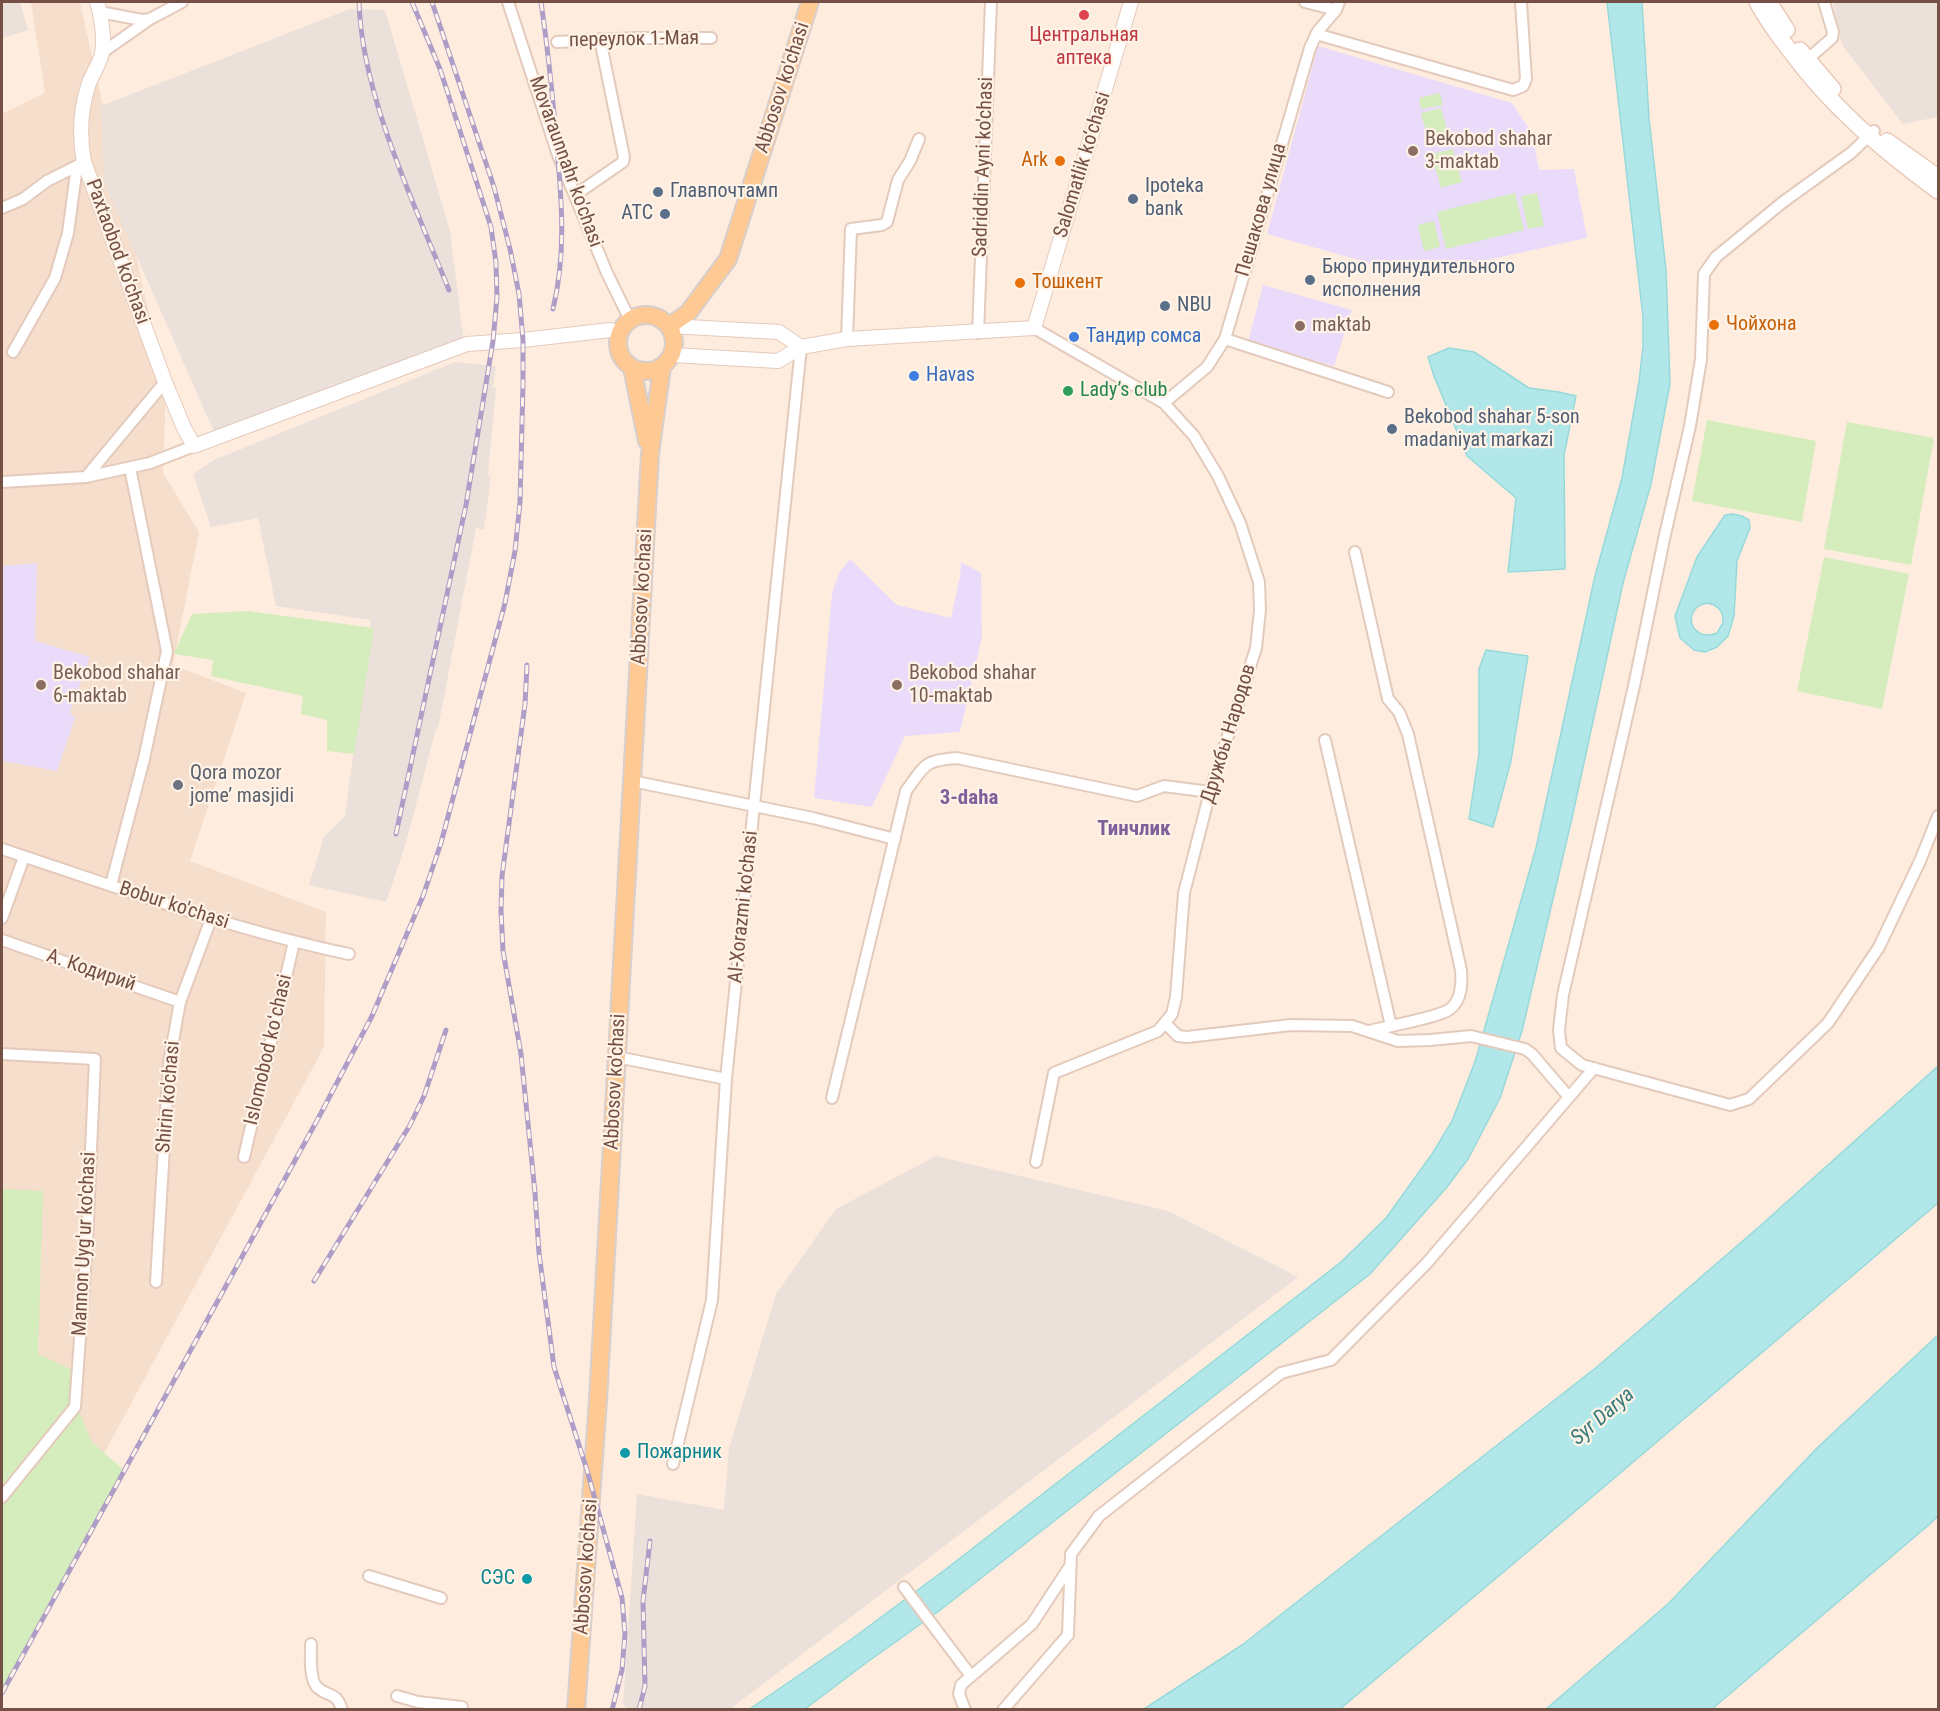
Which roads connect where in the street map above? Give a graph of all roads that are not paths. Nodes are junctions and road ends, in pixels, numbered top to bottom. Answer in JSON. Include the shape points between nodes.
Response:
{"nodes":[{"id":1,"x":182,"y":2,"type":"edge"},
{"id":2,"x":508,"y":2,"type":"edge"},
{"id":3,"x":810,"y":2,"type":"edge"},
{"id":4,"x":991,"y":2,"type":"edge"},
{"id":5,"x":1131,"y":2,"type":"edge"},
{"id":6,"x":1305,"y":2,"type":"edge"},
{"id":7,"x":1521,"y":2,"type":"edge"},
{"id":8,"x":1757,"y":2,"type":"edge"},
{"id":9,"x":1769,"y":2,"type":"edge"},
{"id":10,"x":1824,"y":2,"type":"edge"},
{"id":11,"x":1337,"y":6,"type":"edge"},
{"id":12,"x":99,"y":7,"type":"edge"},
{"id":13,"x":150,"y":19,"type":"junction"},
{"id":14,"x":1316,"y":34,"type":"junction"},
{"id":15,"x":711,"y":38,"type":"dead end"},
{"id":16,"x":600,"y":39,"type":"junction"},
{"id":17,"x":558,"y":42,"type":"dead end"},
{"id":18,"x":103,"y":52,"type":"junction"},
{"id":19,"x":1808,"y":59,"type":"junction"},
{"id":20,"x":1871,"y":134,"type":"junction"},
{"id":21,"x":919,"y":139,"type":"dead end"},
{"id":22,"x":81,"y":164,"type":"junction"},
{"id":23,"x":1938,"y":177,"type":"edge"},
{"id":24,"x":1938,"y":191,"type":"edge"},
{"id":25,"x":575,"y":195,"type":"junction"},
{"id":26,"x":2,"y":208,"type":"edge"},
{"id":27,"x":625,"y":326,"type":"junction"},
{"id":28,"x":669,"y":326,"type":"junction"},
{"id":29,"x":1034,"y":328,"type":"junction"},
{"id":30,"x":978,"y":333,"type":"junction"},
{"id":31,"x":847,"y":339,"type":"junction"},
{"id":32,"x":1225,"y":339,"type":"junction"},
{"id":33,"x":801,"y":347,"type":"junction"},
{"id":34,"x":13,"y":352,"type":"dead end"},
{"id":35,"x":667,"y":361,"type":"junction"},
{"id":36,"x":632,"y":368,"type":"junction"},
{"id":37,"x":165,"y":382,"type":"junction"},
{"id":38,"x":1388,"y":392,"type":"dead end"},
{"id":39,"x":1164,"y":404,"type":"junction"},
{"id":40,"x":194,"y":446,"type":"junction"},
{"id":41,"x":650,"y":454,"type":"junction"},
{"id":42,"x":130,"y":468,"type":"junction"},
{"id":43,"x":86,"y":477,"type":"junction"},
{"id":44,"x":2,"y":482,"type":"edge"},
{"id":45,"x":1355,"y":552,"type":"dead end"},
{"id":46,"x":1325,"y":740,"type":"dead end"},
{"id":47,"x":632,"y":782,"type":"junction"},
{"id":48,"x":1210,"y":792,"type":"junction"},
{"id":49,"x":754,"y":806,"type":"junction"},
{"id":50,"x":1938,"y":816,"type":"edge"},
{"id":51,"x":896,"y":839,"type":"junction"},
{"id":52,"x":2,"y":849,"type":"edge"},
{"id":53,"x":24,"y":857,"type":"junction"},
{"id":54,"x":111,"y":885,"type":"junction"},
{"id":55,"x":2,"y":918,"type":"edge"},
{"id":56,"x":212,"y":919,"type":"junction"},
{"id":57,"x":2,"y":940,"type":"edge"},
{"id":58,"x":294,"y":942,"type":"junction"},
{"id":59,"x":349,"y":954,"type":"dead end"},
{"id":60,"x":180,"y":1002,"type":"junction"},
{"id":61,"x":1165,"y":1023,"type":"junction"},
{"id":62,"x":1391,"y":1026,"type":"junction"},
{"id":63,"x":1369,"y":1031,"type":"junction"},
{"id":64,"x":2,"y":1053,"type":"edge"},
{"id":65,"x":617,"y":1057,"type":"junction"},
{"id":66,"x":1594,"y":1068,"type":"junction"},
{"id":67,"x":726,"y":1079,"type":"junction"},
{"id":68,"x":1568,"y":1096,"type":"junction"},
{"id":69,"x":832,"y":1098,"type":"dead end"},
{"id":70,"x":244,"y":1157,"type":"dead end"},
{"id":71,"x":1036,"y":1162,"type":"dead end"},
{"id":72,"x":156,"y":1282,"type":"dead end"},
{"id":73,"x":673,"y":1464,"type":"dead end"},
{"id":74,"x":2,"y":1497,"type":"edge"},
{"id":75,"x":1071,"y":1564,"type":"junction"},
{"id":76,"x":369,"y":1576,"type":"dead end"},
{"id":77,"x":904,"y":1587,"type":"dead end"},
{"id":78,"x":441,"y":1598,"type":"dead end"},
{"id":79,"x":310,"y":1644,"type":"dead end"},
{"id":80,"x":971,"y":1676,"type":"junction"},
{"id":81,"x":397,"y":1696,"type":"dead end"},
{"id":82,"x":342,"y":1710,"type":"edge"},
{"id":83,"x":462,"y":1710,"type":"edge"},
{"id":84,"x":576,"y":1710,"type":"edge"},
{"id":85,"x":965,"y":1710,"type":"edge"},
{"id":86,"x":1003,"y":1710,"type":"edge"}],
"edges":[{"from":1,"to":13,"type":"street"},
{"from":2,"to":25,"type":"street","name":"Movaraunnahr ko'chasi"},
{"from":3,"to":28,"type":"main road","name":"Abbosov ko'chasi","via":[[728,259],[688,314]]},
{"from":4,"to":30,"type":"street","name":"Sadriddin Ayni ko'chasi"},
{"from":5,"to":29,"type":"street","name":"Salomatlik ko‘chasi"},
{"from":6,"to":11,"type":"street"},
{"from":7,"to":14,"type":"street","via":[[1526,79],[1523,86],[1513,90]]},
{"from":8,"to":20,"type":"main road","via":[[1808,77]]},
{"from":9,"to":19,"type":"main road"},
{"from":10,"to":19,"type":"street","via":[[1832,38]]},
{"from":11,"to":14,"type":"street","name":"Пешакова улица"},
{"from":12,"to":13,"type":"street"},
{"from":12,"to":18,"type":"street"},
{"from":13,"to":18,"type":"street"},
{"from":14,"to":32,"type":"street","name":"Пешакова улица"},
{"from":15,"to":16,"type":"street","name":"переулок 1-Мая"},
{"from":16,"to":17,"type":"street","name":"переулок 1-Мая"},
{"from":16,"to":25,"type":"street","via":[[624,157],[623,162]]},
{"from":18,"to":22,"type":"street","name":"Paxtaobod ko‘chasi","via":[[83,106]]},
{"from":19,"to":20,"type":"main road"},
{"from":20,"to":23,"type":"main road"},
{"from":20,"to":24,"type":"main road"},
{"from":20,"to":66,"type":"street","via":[[1716,257],[1704,274],[1701,358],[1690,426],[1563,995],[1561,1048],[1582,1065]]},
{"from":21,"to":31,"type":"street","via":[[898,180],[887,222],[851,229]]},
{"from":22,"to":26,"type":"street"},
{"from":22,"to":34,"type":"street","via":[[55,278]]},
{"from":22,"to":37,"type":"street","name":"Paxtaobod ko‘chasi"},
{"from":25,"to":27,"type":"street","name":"Movaraunnahr ko'chasi"},
{"from":27,"to":28,"type":"main road","via":[[646,315]]},
{"from":27,"to":36,"type":"main road","via":[[618,339],[620,354]]},
{"from":27,"to":40,"type":"street","via":[[467,344]]},
{"from":28,"to":33,"type":"street","via":[[779,332]]},
{"from":28,"to":35,"type":"main road","via":[[674,340]]},
{"from":29,"to":30,"type":"street"},
{"from":29,"to":39,"type":"street","name":"Дружбы Народов"},
{"from":30,"to":31,"type":"street"},
{"from":31,"to":33,"type":"street"},
{"from":32,"to":38,"type":"street"},
{"from":32,"to":39,"type":"street","name":"Пешакова улица","via":[[1207,367]]},
{"from":33,"to":35,"type":"street","via":[[778,361]]},
{"from":33,"to":49,"type":"street","name":"Al-Xorazmi ko'chasi"},
{"from":35,"to":36,"type":"main road","via":[[647,372]]},
{"from":35,"to":41,"type":"main road","name":"Abbosov ko'chasi"},
{"from":36,"to":41,"type":"main road","name":"Abbosov ko'chasi"},
{"from":37,"to":40,"type":"street","name":"Paxtaobod ko‘chasi"},
{"from":37,"to":43,"type":"street"},
{"from":39,"to":48,"type":"street","name":"Дружбы Народов","via":[[1194,436],[1218,476],[1240,523],[1259,582],[1256,648]]},
{"from":40,"to":42,"type":"street"},
{"from":41,"to":47,"type":"main road","name":"Abbosov ko'chasi"},
{"from":42,"to":43,"type":"street"},
{"from":42,"to":54,"type":"street","via":[[167,651]]},
{"from":43,"to":44,"type":"street"},
{"from":45,"to":62,"type":"street","via":[[1388,699],[1399,712],[1408,734],[1462,982],[1459,996],[1444,1013]]},
{"from":46,"to":62,"type":"street"},
{"from":47,"to":49,"type":"street"},
{"from":47,"to":65,"type":"main road","name":"Abbosov ko'chasi"},
{"from":48,"to":51,"type":"street","via":[[1164,786],[1137,796],[957,758],[939,759],[924,766],[906,791]]},
{"from":48,"to":61,"type":"street","name":"Дружбы Народов","via":[[1184,893],[1176,998]]},
{"from":49,"to":51,"type":"street"},
{"from":49,"to":67,"type":"street","name":"Al-Xorazmi ko'chasi"},
{"from":50,"to":66,"type":"street","via":[[1879,947],[1828,1023],[1749,1099],[1730,1106]]},
{"from":51,"to":69,"type":"street"},
{"from":52,"to":53,"type":"street","name":"Bobur ko'chasi"},
{"from":53,"to":54,"type":"street","name":"Bobur ko'chasi"},
{"from":53,"to":55,"type":"street"},
{"from":54,"to":56,"type":"street","name":"Bobur ko'chasi"},
{"from":56,"to":58,"type":"street","name":"Bobur ko'chasi"},
{"from":56,"to":60,"type":"street","name":"Shirin ko'chasi"},
{"from":57,"to":60,"type":"street","name":"А. Кодирий"},
{"from":58,"to":59,"type":"street","name":"Bobur ko'chasi"},
{"from":58,"to":70,"type":"street","name":"Islomobod koʻchasi"},
{"from":60,"to":72,"type":"street","name":"Shirin ko'chasi","via":[[169,1063]]},
{"from":61,"to":63,"type":"street","via":[[1178,1036],[1187,1037],[1291,1025],[1352,1026]]},
{"from":61,"to":71,"type":"street","via":[[1158,1031],[1054,1073]]},
{"from":62,"to":63,"type":"street"},
{"from":63,"to":68,"type":"street","via":[[1398,1041],[1471,1036],[1525,1049]]},
{"from":64,"to":74,"type":"street","name":"Mannon Uyg'ur ko'chasi","via":[[95,1059],[75,1407]]},
{"from":65,"to":67,"type":"street"},
{"from":65,"to":84,"type":"main road","name":"Abbosov ko'chasi"},
{"from":66,"to":68,"type":"street"},
{"from":67,"to":73,"type":"street","name":"Al-Xorazmi ko'chasi","via":[[712,1300]]},
{"from":68,"to":75,"type":"street","via":[[1426,1264],[1331,1360],[1281,1373],[1272,1380],[1099,1516],[1071,1554]]},
{"from":75,"to":80,"type":"street","via":[[1032,1624]]},
{"from":75,"to":86,"type":"street","via":[[1068,1635]]},
{"from":76,"to":78,"type":"street"},
{"from":77,"to":80,"type":"street"},
{"from":79,"to":82,"type":"street","via":[[314,1683],[339,1700]]},
{"from":80,"to":85,"type":"street","via":[[961,1685],[959,1694]]},
{"from":81,"to":83,"type":"street"}]}
